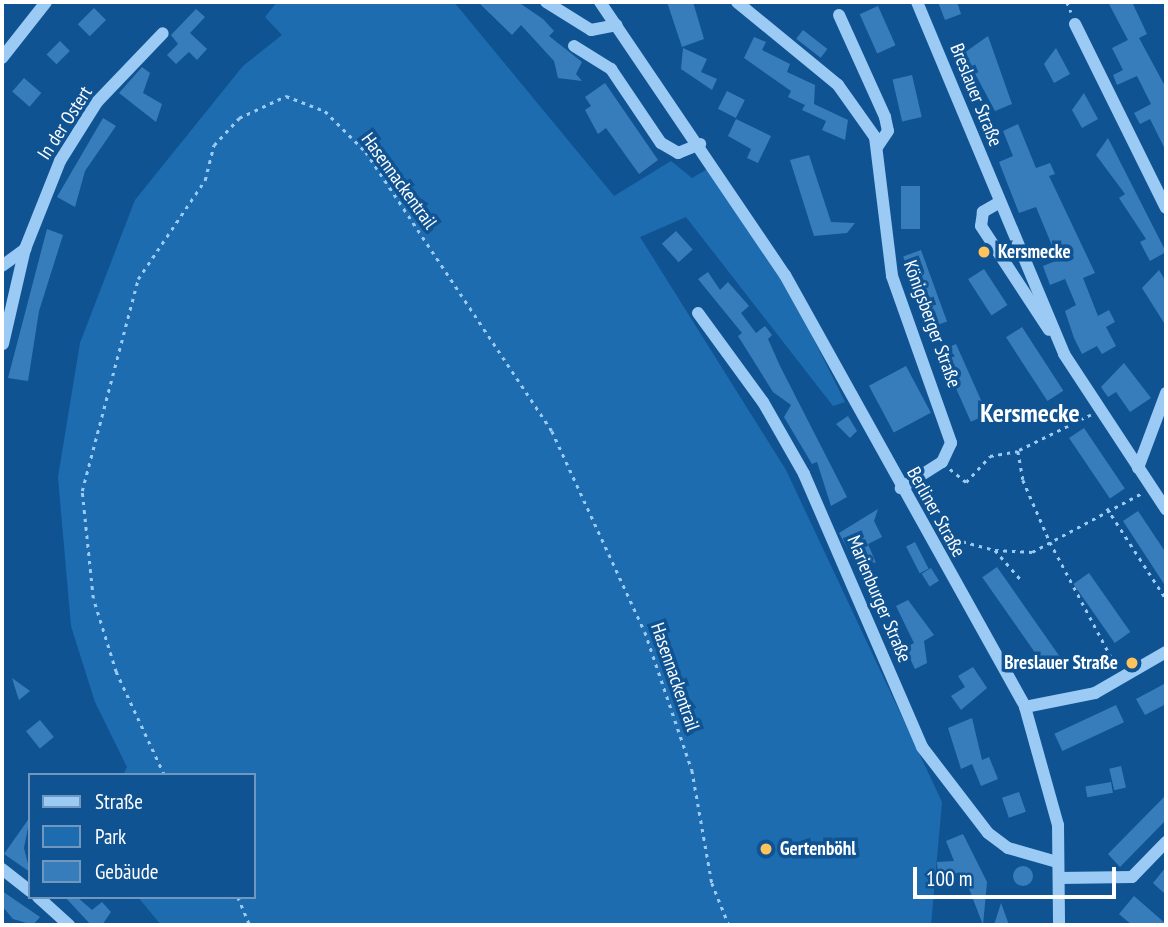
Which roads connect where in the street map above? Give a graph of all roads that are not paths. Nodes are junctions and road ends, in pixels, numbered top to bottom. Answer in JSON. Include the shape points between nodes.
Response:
{"nodes":[{"id":1,"x":46,"y":2,"type":"edge"},
{"id":2,"x":546,"y":2,"type":"edge"},
{"id":3,"x":600,"y":2,"type":"edge"},
{"id":4,"x":737,"y":2,"type":"edge"},
{"id":5,"x":917,"y":2,"type":"edge"},
{"id":6,"x":839,"y":15,"type":"dead end"},
{"id":7,"x":1075,"y":24,"type":"dead end"},
{"id":8,"x":617,"y":25,"type":"junction"},
{"id":9,"x":163,"y":33,"type":"dead end"},
{"id":10,"x":574,"y":46,"type":"dead end"},
{"id":11,"x":2,"y":58,"type":"edge"},
{"id":12,"x":701,"y":144,"type":"junction"},
{"id":13,"x":878,"y":146,"type":"junction"},
{"id":14,"x":1000,"y":202,"type":"junction"},
{"id":15,"x":1166,"y":208,"type":"edge"},
{"id":16,"x":24,"y":249,"type":"junction"},
{"id":17,"x":2,"y":266,"type":"edge"},
{"id":18,"x":698,"y":313,"type":"dead end"},
{"id":19,"x":3,"y":344,"type":"edge"},
{"id":20,"x":1061,"y":344,"type":"junction"},
{"id":21,"x":1166,"y":393,"type":"edge"},
{"id":22,"x":1138,"y":468,"type":"junction"},
{"id":23,"x":901,"y":488,"type":"junction"},
{"id":24,"x":1166,"y":509,"type":"edge"},
{"id":25,"x":1166,"y":652,"type":"edge"},
{"id":26,"x":1025,"y":707,"type":"junction"},
{"id":27,"x":1166,"y":842,"type":"edge"},
{"id":28,"x":1057,"y":862,"type":"junction"},
{"id":29,"x":2,"y":869,"type":"edge"},
{"id":30,"x":1059,"y":878,"type":"junction"},
{"id":31,"x":28,"y":889,"type":"edge"},
{"id":32,"x":40,"y":899,"type":"edge"},
{"id":33,"x":69,"y":925,"type":"edge"},
{"id":34,"x":1059,"y":925,"type":"edge"}],
"edges":[{"from":1,"to":11,"type":"street"},
{"from":2,"to":8,"type":"street","via":[[591,30]]},
{"from":3,"to":8,"type":"street","name":"Berliner Straße"},
{"from":4,"to":13,"type":"street","name":"Königsberger Straße","via":[[838,86]]},
{"from":5,"to":14,"type":"street","name":"Breslauer Straße"},
{"from":6,"to":13,"type":"street","name":"Königsberger Straße","via":[[885,117],[888,131]]},
{"from":7,"to":15,"type":"street"},
{"from":8,"to":12,"type":"street","name":"Berliner Straße"},
{"from":9,"to":16,"type":"street","name":"In der Ostert","via":[[97,103],[60,161]]},
{"from":10,"to":12,"type":"street","via":[[611,69],[661,143],[678,153]]},
{"from":12,"to":23,"type":"street","name":"Berliner Straße","via":[[785,275]]},
{"from":13,"to":23,"type":"street","name":"Königsberger Straße","via":[[892,276],[951,443],[942,462]]},
{"from":14,"to":20,"type":"street","name":"Breslauer Straße"},
{"from":14,"to":20,"type":"street","name":"Breslauer Straße","via":[[983,212],[981,226]]},
{"from":16,"to":17,"type":"street"},
{"from":16,"to":19,"type":"street","name":"In der Ostert"},
{"from":18,"to":28,"type":"street","name":"Marienburger Straße","via":[[763,402],[804,474],[922,747],[988,833],[1008,848]]},
{"from":20,"to":22,"type":"street","name":"Breslauer Straße"},
{"from":21,"to":22,"type":"street"},
{"from":22,"to":24,"type":"street","name":"Breslauer Straße"},
{"from":23,"to":26,"type":"street","name":"Berliner Straße"},
{"from":25,"to":26,"type":"street","via":[[1095,693]]},
{"from":26,"to":28,"type":"street","name":"Berliner Straße","via":[[1051,785]]},
{"from":27,"to":30,"type":"street","via":[[1132,877]]},
{"from":28,"to":30,"type":"street","name":"Berliner Straße"},
{"from":29,"to":31,"type":"street"},
{"from":30,"to":34,"type":"street","name":"Berliner Straße"},
{"from":32,"to":33,"type":"street"}]}
